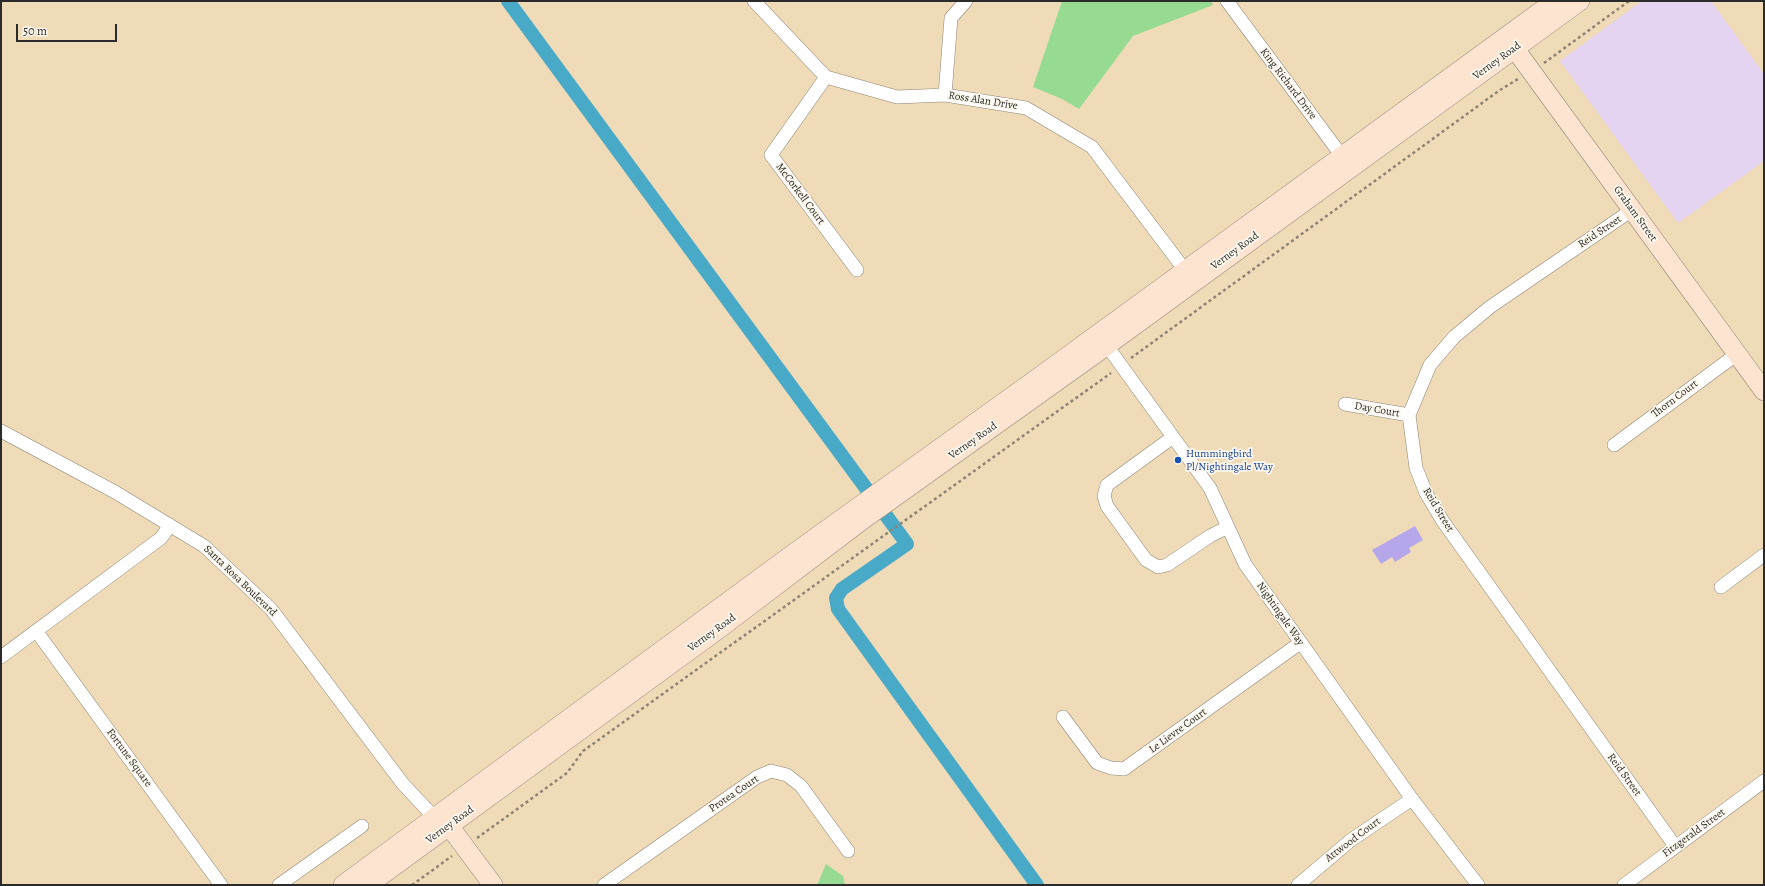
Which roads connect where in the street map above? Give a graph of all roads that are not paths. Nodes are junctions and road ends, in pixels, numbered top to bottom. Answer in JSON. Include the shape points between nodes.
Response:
{"nodes":[{"id":1,"x":754,"y":1,"type":"edge"},
{"id":2,"x":966,"y":1,"type":"edge"},
{"id":3,"x":1227,"y":1,"type":"edge"},
{"id":4,"x":1555,"y":1,"type":"edge"},
{"id":5,"x":1580,"y":1,"type":"edge"},
{"id":6,"x":1510,"y":43,"type":"junction"},
{"id":7,"x":826,"y":77,"type":"junction"},
{"id":8,"x":945,"y":95,"type":"junction"},
{"id":9,"x":1346,"y":162,"type":"junction"},
{"id":10,"x":1632,"y":210,"type":"junction"},
{"id":11,"x":857,"y":270,"type":"dead end"},
{"id":12,"x":1189,"y":276,"type":"junction"},
{"id":13,"x":1102,"y":340,"type":"junction"},
{"id":14,"x":1737,"y":354,"type":"junction"},
{"id":15,"x":1764,"y":391,"type":"edge"},
{"id":16,"x":1345,"y":404,"type":"dead end"},
{"id":17,"x":1409,"y":415,"type":"junction"},
{"id":18,"x":1,"y":431,"type":"edge"},
{"id":19,"x":1173,"y":437,"type":"junction"},
{"id":20,"x":1614,"y":445,"type":"dead end"},
{"id":21,"x":170,"y":526,"type":"junction"},
{"id":22,"x":1228,"y":528,"type":"junction"},
{"id":23,"x":1764,"y":556,"type":"edge"},
{"id":24,"x":1721,"y":587,"type":"dead end"},
{"id":25,"x":37,"y":632,"type":"junction"},
{"id":26,"x":1300,"y":643,"type":"junction"},
{"id":27,"x":1,"y":657,"type":"edge"},
{"id":28,"x":1063,"y":718,"type":"dead end"},
{"id":29,"x":1764,"y":781,"type":"edge"},
{"id":30,"x":1412,"y":799,"type":"junction"},
{"id":31,"x":441,"y":819,"type":"junction"},
{"id":32,"x":362,"y":826,"type":"dead end"},
{"id":33,"x":1675,"y":846,"type":"junction"},
{"id":34,"x":848,"y":851,"type":"dead end"},
{"id":35,"x":221,"y":885,"type":"edge"},
{"id":36,"x":279,"y":885,"type":"edge"},
{"id":37,"x":343,"y":885,"type":"edge"},
{"id":38,"x":368,"y":885,"type":"edge"},
{"id":39,"x":493,"y":885,"type":"edge"},
{"id":40,"x":604,"y":885,"type":"edge"},
{"id":41,"x":1298,"y":885,"type":"edge"},
{"id":42,"x":1478,"y":885,"type":"edge"},
{"id":43,"x":1624,"y":885,"type":"edge"}],
"edges":[{"from":1,"to":7,"type":"street"},
{"from":2,"to":8,"type":"street","via":[[951,18]]},
{"from":3,"to":9,"type":"street","name":"King Richard Drive"},
{"from":4,"to":6,"type":"street","name":"Verney Road"},
{"from":5,"to":6,"type":"street","name":"Verney Road"},
{"from":6,"to":9,"type":"street","name":"Verney Road"},
{"from":6,"to":10,"type":"street","name":"Graham Street"},
{"from":7,"to":8,"type":"street","name":"Ross Alan Drive","via":[[897,97]]},
{"from":7,"to":11,"type":"street","name":"McCorkell Court","via":[[771,155]]},
{"from":8,"to":12,"type":"street","name":"Ross Alan Drive","via":[[1026,108],[1092,147]]},
{"from":9,"to":12,"type":"street","name":"Verney Road"},
{"from":10,"to":14,"type":"street","name":"Graham Street"},
{"from":10,"to":17,"type":"street","name":"Reid Street","via":[[1490,307],[1454,337],[1430,366]]},
{"from":12,"to":13,"type":"street","name":"Verney Road"},
{"from":13,"to":19,"type":"street","name":"Nightingale Way"},
{"from":13,"to":31,"type":"street","name":"Verney Road"},
{"from":14,"to":15,"type":"street","name":"Graham Street"},
{"from":14,"to":20,"type":"street","name":"Thorn Court"},
{"from":16,"to":17,"type":"street","name":"Day Court"},
{"from":17,"to":33,"type":"street","name":"Reid Street","via":[[1416,468],[1426,493],[1442,520]]},
{"from":18,"to":21,"type":"street","name":"Santa Rosa Boulevard","via":[[115,492]]},
{"from":19,"to":22,"type":"street","name":"Nightingale Way","via":[[1210,488]]},
{"from":19,"to":22,"type":"street","via":[[1107,485],[1104,496],[1107,506],[1146,560],[1158,567],[1170,564],[1210,536]]},
{"from":21,"to":25,"type":"street","via":[[161,538]]},
{"from":21,"to":31,"type":"street","name":"Santa Rosa Boulevard","via":[[204,546],[271,609],[403,784]]},
{"from":22,"to":26,"type":"street","name":"Nightingale Way","via":[[1245,564]]},
{"from":23,"to":24,"type":"street"},
{"from":25,"to":27,"type":"street"},
{"from":25,"to":35,"type":"street","name":"Fortune Square"},
{"from":26,"to":28,"type":"street","name":"Le Lievre Court","via":[[1124,768],[1111,768],[1097,763]]},
{"from":26,"to":30,"type":"street","name":"Nightingale Way"},
{"from":29,"to":33,"type":"street","name":"Fitzgerald Street"},
{"from":30,"to":41,"type":"street","name":"Attwood Court","via":[[1351,840]]},
{"from":30,"to":42,"type":"street","name":"Nightingale Way"},
{"from":31,"to":37,"type":"street","name":"Verney Road"},
{"from":31,"to":38,"type":"street","name":"Verney Road"},
{"from":31,"to":39,"type":"street"},
{"from":32,"to":36,"type":"street"},
{"from":33,"to":43,"type":"street","name":"Fitzgerald Street"},
{"from":34,"to":40,"type":"street","name":"Protea Court","via":[[800,786],[787,775],[771,771],[757,777]]}]}
